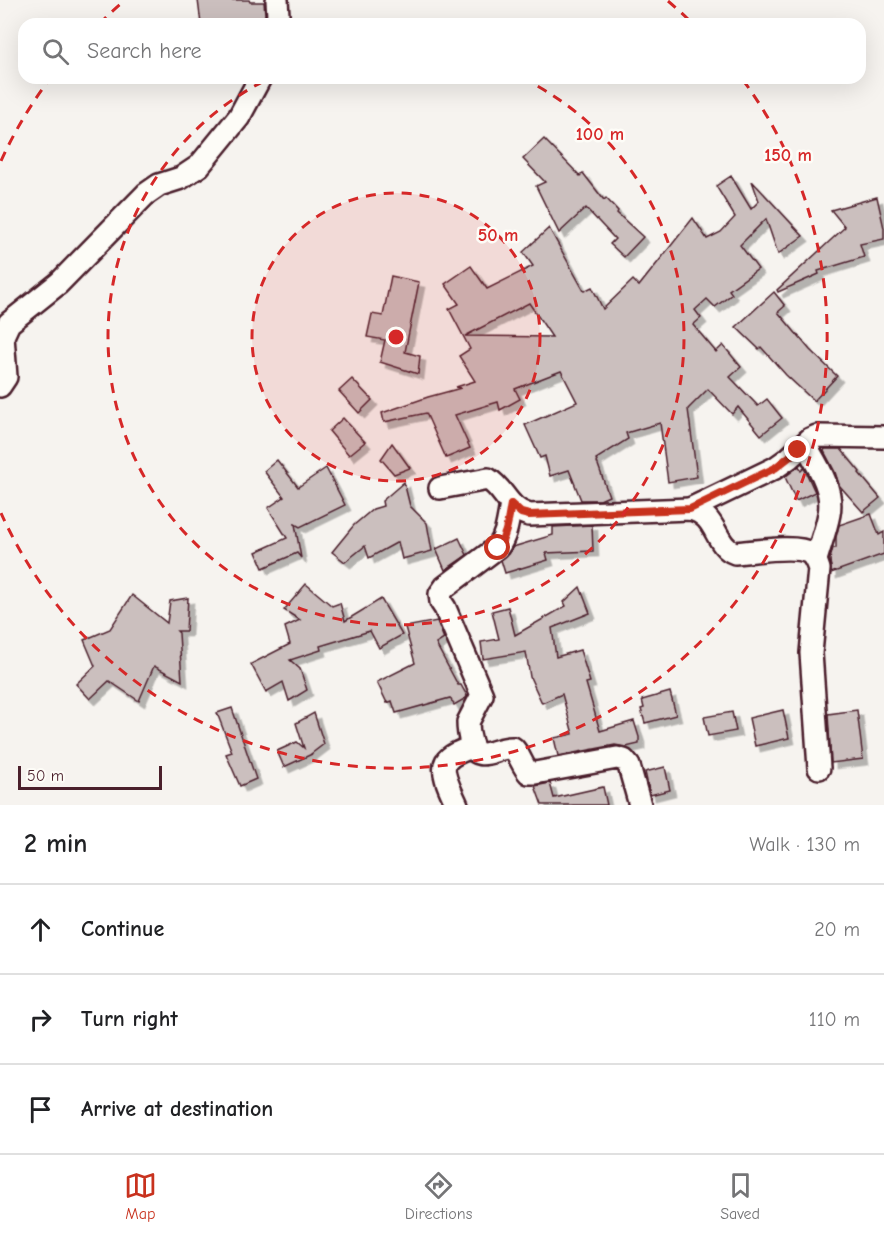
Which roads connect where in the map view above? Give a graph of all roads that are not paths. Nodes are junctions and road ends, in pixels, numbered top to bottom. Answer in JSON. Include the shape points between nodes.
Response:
{"nodes":[{"id":1,"x":277,"y":0,"type":"edge"},
{"id":2,"x":277,"y":18,"type":"edge"},
{"id":3,"x":257,"y":84,"type":"edge"},
{"id":4,"x":0,"y":386,"type":"edge"},
{"id":5,"x":884,"y":437,"type":"edge"},
{"id":6,"x":805,"y":444,"type":"junction"},
{"id":7,"x":440,"y":488,"type":"dead end"},
{"id":8,"x":511,"y":504,"type":"junction"},
{"id":9,"x":690,"y":509,"type":"junction"},
{"id":10,"x":816,"y":560,"type":"junction"},
{"id":11,"x":472,"y":747,"type":"junction"},
{"id":12,"x":819,"y":768,"type":"dead end"},
{"id":13,"x":458,"y":805,"type":"edge"},
{"id":14,"x":640,"y":805,"type":"edge"}],
"edges":[{"from":1,"to":2,"type":"street"},
{"from":3,"to":4,"type":"street","via":[[240,117],[199,166],[146,194],[59,283],[9,323],[3,336],[6,376]]},
{"from":5,"to":6,"type":"street","via":[[817,435]]},
{"from":6,"to":9,"type":"street","via":[[775,468]]},
{"from":6,"to":10,"type":"street","via":[[824,478],[829,497],[829,512]]},
{"from":7,"to":8,"type":"street","via":[[488,479]]},
{"from":8,"to":9,"type":"street","via":[[529,515]]},
{"from":8,"to":11,"type":"street","via":[[506,532],[498,548],[440,594],[482,695],[468,727]]},
{"from":9,"to":10,"type":"street","via":[[708,518],[730,551],[801,549]]},
{"from":10,"to":12,"type":"street","via":[[819,569],[811,653]]},
{"from":11,"to":13,"type":"street","via":[[451,757],[444,768]]},
{"from":11,"to":14,"type":"street","via":[[481,755],[513,747],[529,773],[624,760]]}]}
